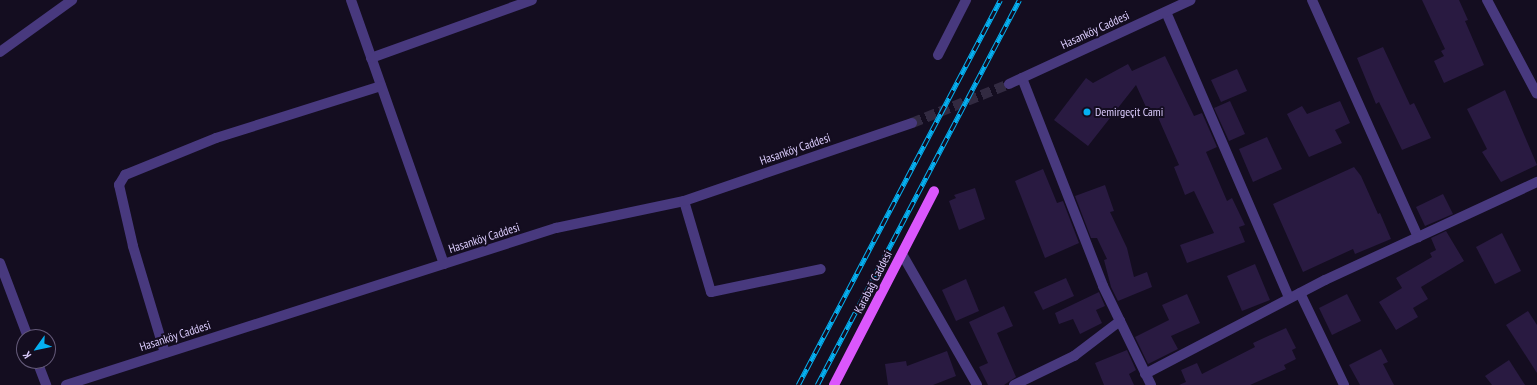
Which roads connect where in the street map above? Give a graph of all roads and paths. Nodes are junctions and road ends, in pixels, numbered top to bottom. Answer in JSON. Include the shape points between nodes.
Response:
{"nodes":[{"id":1,"x":72,"y":0,"type":"edge"},
{"id":2,"x":351,"y":0,"type":"edge"},
{"id":3,"x":532,"y":0,"type":"edge"},
{"id":4,"x":966,"y":0,"type":"edge"},
{"id":5,"x":1191,"y":0,"type":"edge"},
{"id":6,"x":1312,"y":0,"type":"edge"},
{"id":7,"x":1487,"y":0,"type":"edge"},
{"id":8,"x":1166,"y":12,"type":"junction"},
{"id":9,"x":0,"y":52,"type":"edge"},
{"id":10,"x":938,"y":55,"type":"dead end"},
{"id":11,"x":371,"y":58,"type":"junction"},
{"id":12,"x":1022,"y":78,"type":"junction"},
{"id":13,"x":1009,"y":84,"type":"tunnel mouth"},
{"id":14,"x":381,"y":86,"type":"junction"},
{"id":15,"x":1537,"y":94,"type":"edge"},
{"id":16,"x":912,"y":123,"type":"tunnel mouth"},
{"id":17,"x":1537,"y":182,"type":"edge"},
{"id":18,"x":934,"y":191,"type":"dead end"},
{"id":19,"x":684,"y":201,"type":"junction"},
{"id":20,"x":1418,"y":237,"type":"junction"},
{"id":21,"x":902,"y":254,"type":"junction"},
{"id":22,"x":0,"y":263,"type":"edge"},
{"id":23,"x":444,"y":264,"type":"junction"},
{"id":24,"x":821,"y":269,"type":"dead end"},
{"id":25,"x":1300,"y":293,"type":"junction"},
{"id":26,"x":1289,"y":298,"type":"junction"},
{"id":27,"x":1120,"y":320,"type":"junction"},
{"id":28,"x":25,"y":329,"type":"edge"},
{"id":29,"x":165,"y":353,"type":"junction"},
{"id":30,"x":40,"y":369,"type":"edge"},
{"id":31,"x":1145,"y":374,"type":"junction"},
{"id":32,"x":46,"y":385,"type":"edge"},
{"id":33,"x":66,"y":385,"type":"edge"},
{"id":34,"x":834,"y":385,"type":"edge"},
{"id":35,"x":977,"y":385,"type":"edge"},
{"id":36,"x":1014,"y":385,"type":"edge"},
{"id":37,"x":1151,"y":385,"type":"edge"},
{"id":38,"x":1344,"y":385,"type":"edge"}],
"edges":[{"from":1,"to":9,"type":"street"},
{"from":2,"to":11,"type":"street"},
{"from":3,"to":11,"type":"street"},
{"from":4,"to":10,"type":"street"},
{"from":5,"to":8,"type":"street","name":"Hasanköy Caddesi"},
{"from":6,"to":20,"type":"street"},
{"from":7,"to":15,"type":"street"},
{"from":8,"to":12,"type":"street","name":"Hasanköy Caddesi"},
{"from":8,"to":26,"type":"street"},
{"from":11,"to":14,"type":"street"},
{"from":12,"to":13,"type":"street","name":"Hasanköy Caddesi"},
{"from":12,"to":27,"type":"street","via":[[1103,286]]},
{"from":14,"to":23,"type":"street"},
{"from":14,"to":29,"type":"street","via":[[216,138],[125,175],[119,185],[133,246]]},
{"from":16,"to":19,"type":"street","name":"Hasanköy Caddesi"},
{"from":17,"to":20,"type":"street"},
{"from":18,"to":21,"type":"main road","name":"Karabağ Caddesi"},
{"from":19,"to":23,"type":"street","name":"Hasanköy Caddesi","via":[[556,228]]},
{"from":19,"to":24,"type":"street","via":[[711,292]]},
{"from":20,"to":25,"type":"street"},
{"from":21,"to":34,"type":"main road","name":"Karabağ Caddesi"},
{"from":21,"to":35,"type":"street"},
{"from":22,"to":28,"type":"street"},
{"from":23,"to":29,"type":"street","name":"Hasanköy Caddesi"},
{"from":25,"to":26,"type":"street"},
{"from":25,"to":38,"type":"street"},
{"from":26,"to":31,"type":"street"},
{"from":27,"to":31,"type":"street"},
{"from":27,"to":36,"type":"street","via":[[1074,356]]},
{"from":29,"to":33,"type":"street","name":"Hasanköy Caddesi"},
{"from":30,"to":32,"type":"street"},
{"from":31,"to":37,"type":"street"}]}
